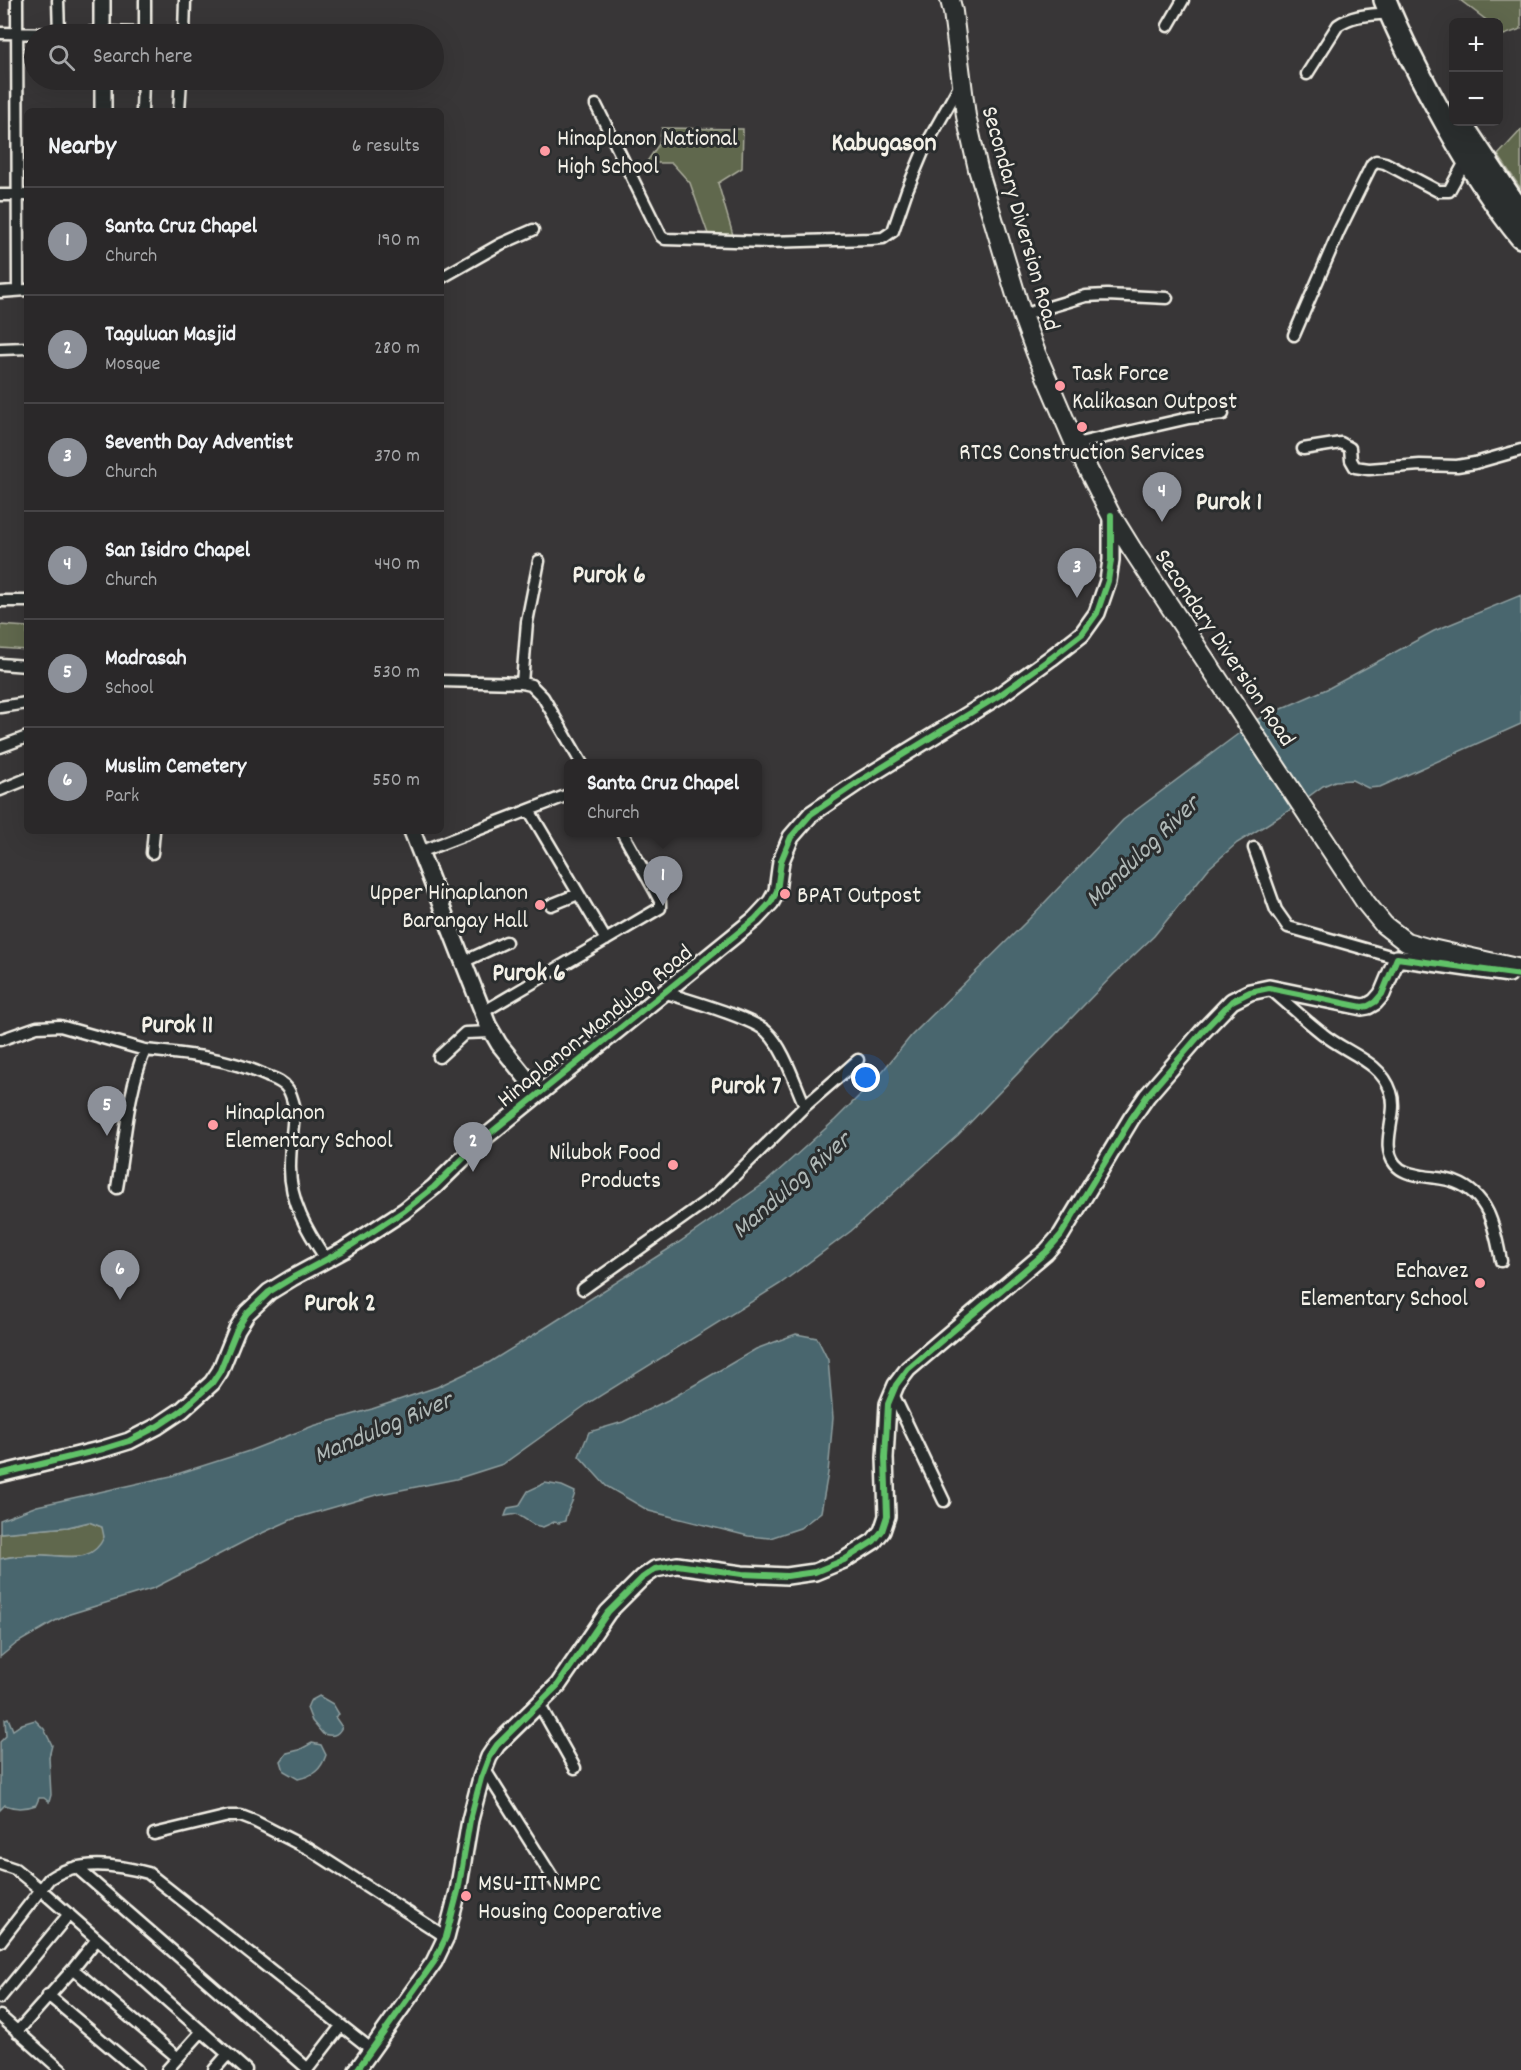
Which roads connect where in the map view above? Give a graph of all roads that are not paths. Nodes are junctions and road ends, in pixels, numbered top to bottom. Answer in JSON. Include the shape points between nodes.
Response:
{"nodes":[{"id":1,"x":17,"y":0,"type":"edge"},
{"id":2,"x":58,"y":0,"type":"edge"},
{"id":3,"x":102,"y":0,"type":"edge"},
{"id":4,"x":145,"y":0,"type":"edge"},
{"id":5,"x":185,"y":0,"type":"edge"},
{"id":6,"x":1184,"y":0,"type":"edge"},
{"id":7,"x":953,"y":4,"type":"edge"},
{"id":8,"x":1390,"y":4,"type":"edge"},
{"id":9,"x":59,"y":24,"type":"edge"},
{"id":10,"x":102,"y":24,"type":"edge"},
{"id":11,"x":145,"y":24,"type":"edge"},
{"id":12,"x":184,"y":24,"type":"edge"},
{"id":13,"x":1168,"y":26,"type":"dead end"},
{"id":14,"x":0,"y":33,"type":"edge"},
{"id":15,"x":18,"y":33,"type":"junction"},
{"id":16,"x":24,"y":33,"type":"edge"},
{"id":17,"x":1307,"y":74,"type":"dead end"},
{"id":18,"x":961,"y":83,"type":"junction"},
{"id":19,"x":103,"y":90,"type":"edge"},
{"id":20,"x":143,"y":90,"type":"edge"},
{"id":21,"x":180,"y":90,"type":"edge"},
{"id":22,"x":1449,"y":101,"type":"edge"},
{"id":23,"x":596,"y":105,"type":"dead end"},
{"id":24,"x":103,"y":108,"type":"edge"},
{"id":25,"x":142,"y":108,"type":"edge"},
{"id":26,"x":179,"y":108,"type":"edge"},
{"id":27,"x":1463,"y":126,"type":"edge"},
{"id":28,"x":1466,"y":160,"type":"junction"},
{"id":29,"x":0,"y":195,"type":"edge"},
{"id":30,"x":22,"y":195,"type":"edge"},
{"id":31,"x":1521,"y":211,"type":"edge"},
{"id":32,"x":533,"y":230,"type":"dead end"},
{"id":33,"x":1521,"y":237,"type":"edge"},
{"id":34,"x":444,"y":276,"type":"edge"},
{"id":35,"x":23,"y":290,"type":"edge"},
{"id":36,"x":0,"y":292,"type":"edge"},
{"id":37,"x":1167,"y":298,"type":"dead end"},
{"id":38,"x":1022,"y":315,"type":"junction"},
{"id":39,"x":1294,"y":334,"type":"dead end"},
{"id":40,"x":24,"y":348,"type":"edge"},
{"id":41,"x":0,"y":349,"type":"edge"},
{"id":42,"x":1223,"y":414,"type":"dead end"},
{"id":43,"x":1075,"y":444,"type":"junction"},
{"id":44,"x":1302,"y":449,"type":"dead end"},
{"id":45,"x":1521,"y":450,"type":"edge"},
{"id":46,"x":1111,"y":515,"type":"junction"},
{"id":47,"x":539,"y":561,"type":"dead end"},
{"id":48,"x":0,"y":601,"type":"edge"},
{"id":49,"x":24,"y":602,"type":"edge"},
{"id":50,"x":0,"y":664,"type":"edge"},
{"id":51,"x":24,"y":666,"type":"edge"},
{"id":52,"x":444,"y":681,"type":"edge"},
{"id":53,"x":522,"y":683,"type":"junction"},
{"id":54,"x":24,"y":703,"type":"edge"},
{"id":55,"x":0,"y":707,"type":"edge"},
{"id":56,"x":24,"y":738,"type":"edge"},
{"id":57,"x":0,"y":747,"type":"edge"},
{"id":58,"x":579,"y":759,"type":"edge"},
{"id":59,"x":24,"y":780,"type":"edge"},
{"id":60,"x":0,"y":790,"type":"edge"},
{"id":61,"x":564,"y":797,"type":"edge"},
{"id":62,"x":529,"y":810,"type":"junction"},
{"id":63,"x":154,"y":834,"type":"edge"},
{"id":64,"x":413,"y":834,"type":"edge"},
{"id":65,"x":625,"y":837,"type":"edge"},
{"id":66,"x":1254,"y":848,"type":"dead end"},
{"id":67,"x":420,"y":852,"type":"junction"},
{"id":68,"x":152,"y":853,"type":"dead end"},
{"id":69,"x":578,"y":894,"type":"junction"},
{"id":70,"x":551,"y":905,"type":"dead end"},
{"id":71,"x":606,"y":940,"type":"junction"},
{"id":72,"x":506,"y":942,"type":"dead end"},
{"id":73,"x":1397,"y":958,"type":"junction"},
{"id":74,"x":463,"y":962,"type":"junction"},
{"id":75,"x":1521,"y":969,"type":"edge"},
{"id":76,"x":1521,"y":975,"type":"edge"},
{"id":77,"x":1269,"y":988,"type":"junction"},
{"id":78,"x":663,"y":992,"type":"junction"},
{"id":79,"x":483,"y":1012,"type":"junction"},
{"id":80,"x":492,"y":1032,"type":"junction"},
{"id":81,"x":0,"y":1040,"type":"edge"},
{"id":82,"x":145,"y":1050,"type":"junction"},
{"id":83,"x":439,"y":1057,"type":"dead end"},
{"id":84,"x":858,"y":1060,"type":"dead end"},
{"id":85,"x":539,"y":1094,"type":"junction"},
{"id":86,"x":805,"y":1106,"type":"junction"},
{"id":87,"x":117,"y":1188,"type":"dead end"},
{"id":88,"x":326,"y":1259,"type":"junction"},
{"id":89,"x":1501,"y":1261,"type":"dead end"},
{"id":90,"x":583,"y":1289,"type":"dead end"},
{"id":91,"x":892,"y":1392,"type":"junction"},
{"id":92,"x":0,"y":1474,"type":"edge"},
{"id":93,"x":944,"y":1501,"type":"dead end"},
{"id":94,"x":539,"y":1704,"type":"junction"},
{"id":95,"x":575,"y":1768,"type":"dead end"},
{"id":96,"x":484,"y":1770,"type":"junction"},
{"id":97,"x":154,"y":1834,"type":"dead end"},
{"id":98,"x":0,"y":1864,"type":"edge"},
{"id":99,"x":76,"y":1867,"type":"junction"},
{"id":100,"x":556,"y":1883,"type":"dead end"},
{"id":101,"x":41,"y":1890,"type":"junction"},
{"id":102,"x":69,"y":1914,"type":"junction"},
{"id":103,"x":446,"y":1937,"type":"junction"},
{"id":104,"x":97,"y":1939,"type":"junction"},
{"id":105,"x":0,"y":1942,"type":"edge"},
{"id":106,"x":73,"y":1969,"type":"junction"},
{"id":107,"x":48,"y":1995,"type":"junction"},
{"id":108,"x":0,"y":1998,"type":"edge"},
{"id":109,"x":0,"y":2016,"type":"edge"},
{"id":110,"x":341,"y":2026,"type":"junction"},
{"id":111,"x":202,"y":2031,"type":"junction"},
{"id":112,"x":17,"y":2032,"type":"junction"},
{"id":113,"x":371,"y":2049,"type":"junction"},
{"id":114,"x":228,"y":2054,"type":"junction"},
{"id":115,"x":178,"y":2058,"type":"junction"},
{"id":116,"x":61,"y":2070,"type":"edge"},
{"id":117,"x":137,"y":2070,"type":"edge"},
{"id":118,"x":167,"y":2070,"type":"edge"},
{"id":119,"x":214,"y":2070,"type":"edge"},
{"id":120,"x":246,"y":2070,"type":"edge"},
{"id":121,"x":308,"y":2070,"type":"edge"},
{"id":122,"x":357,"y":2070,"type":"edge"}],
"edges":[{"from":1,"to":15,"type":"street"},
{"from":2,"to":9,"type":"street"},
{"from":3,"to":10,"type":"street"},
{"from":4,"to":11,"type":"street"},
{"from":5,"to":12,"type":"street"},
{"from":6,"to":13,"type":"street"},
{"from":7,"to":18,"type":"main road","name":"Secondary Diversion Road"},
{"from":8,"to":17,"type":"street","via":[[1338,25]]},
{"from":8,"to":22,"type":"highway"},
{"from":8,"to":28,"type":"highway","via":[[1429,93]]},
{"from":14,"to":15,"type":"street"},
{"from":15,"to":16,"type":"street"},
{"from":15,"to":30,"type":"street"},
{"from":18,"to":23,"type":"street","via":[[925,147],[893,231],[883,238],[871,239],[665,239]]},
{"from":18,"to":38,"type":"main road","name":"Secondary Diversion Road","via":[[973,150]]},
{"from":19,"to":24,"type":"street"},
{"from":20,"to":25,"type":"street"},
{"from":21,"to":26,"type":"street"},
{"from":27,"to":31,"type":"highway"},
{"from":28,"to":33,"type":"highway","via":[[1500,213]]},
{"from":28,"to":39,"type":"street","via":[[1449,191],[1438,191],[1385,163],[1372,164]]},
{"from":29,"to":30,"type":"street"},
{"from":30,"to":35,"type":"street"},
{"from":32,"to":34,"type":"street"},
{"from":35,"to":36,"type":"street"},
{"from":37,"to":38,"type":"street","via":[[1086,296]]},
{"from":38,"to":43,"type":"main road","name":"Secondary Diversion Road"},
{"from":40,"to":41,"type":"street"},
{"from":42,"to":43,"type":"street"},
{"from":43,"to":46,"type":"main road","name":"Secondary Diversion Road"},
{"from":44,"to":45,"type":"street","via":[[1341,443],[1350,448],[1355,467],[1369,469],[1457,466]]},
{"from":46,"to":75,"type":"main road","name":"Secondary Diversion Road","via":[[1366,903],[1391,932],[1406,942],[1427,948]]},
{"from":46,"to":78,"type":"street","name":"Hinaplanon-Mandulog Road","via":[[1108,581],[1097,612],[1082,634],[1000,695],[811,814],[785,850],[771,902]]},
{"from":47,"to":53,"type":"street","via":[[526,622]]},
{"from":48,"to":49,"type":"street"},
{"from":50,"to":51,"type":"street"},
{"from":52,"to":53,"type":"street"},
{"from":53,"to":58,"type":"street","via":[[531,685],[543,697]]},
{"from":54,"to":55,"type":"street"},
{"from":56,"to":57,"type":"street"},
{"from":59,"to":60,"type":"street"},
{"from":61,"to":62,"type":"street"},
{"from":62,"to":67,"type":"street"},
{"from":62,"to":69,"type":"street"},
{"from":63,"to":68,"type":"street"},
{"from":64,"to":67,"type":"street"},
{"from":65,"to":71,"type":"street","via":[[661,905]]},
{"from":66,"to":73,"type":"street","via":[[1284,924],[1293,930]]},
{"from":67,"to":74,"type":"street"},
{"from":69,"to":70,"type":"street"},
{"from":69,"to":71,"type":"street"},
{"from":71,"to":79,"type":"street"},
{"from":72,"to":74,"type":"street"},
{"from":73,"to":76,"type":"street"},
{"from":73,"to":77,"type":"street","via":[[1382,994],[1362,1007]]},
{"from":74,"to":79,"type":"street"},
{"from":77,"to":89,"type":"street","via":[[1323,1034],[1369,1063],[1382,1076],[1394,1102],[1389,1138],[1394,1163],[1409,1173],[1456,1182],[1471,1192],[1493,1221]]},
{"from":77,"to":91,"type":"street","via":[[1239,997],[1219,1013],[1131,1119],[1061,1235],[908,1369]]},
{"from":78,"to":85,"type":"street","name":"Hinaplanon-Mandulog Road"},
{"from":78,"to":86,"type":"street","via":[[749,1021],[767,1031]]},
{"from":79,"to":80,"type":"street"},
{"from":80,"to":83,"type":"street","via":[[465,1033]]},
{"from":80,"to":85,"type":"street"},
{"from":81,"to":82,"type":"street","via":[[47,1025]]},
{"from":82,"to":87,"type":"street","via":[[131,1092]]},
{"from":82,"to":88,"type":"street","via":[[225,1060],[287,1088],[294,1105],[292,1191],[300,1215]]},
{"from":84,"to":86,"type":"street"},
{"from":85,"to":88,"type":"street","name":"Hinaplanon-Mandulog Road","via":[[404,1211]]},
{"from":86,"to":90,"type":"street","via":[[715,1195]]},
{"from":88,"to":92,"type":"street","name":"Hinaplanon-Mandulog Road","via":[[258,1302],[237,1329],[212,1383],[158,1426],[103,1449]]},
{"from":91,"to":93,"type":"street"},
{"from":91,"to":94,"type":"street","via":[[885,1458],[886,1516],[874,1541],[815,1572],[787,1576],[677,1565],[655,1569],[608,1612],[558,1685]]},
{"from":94,"to":95,"type":"street"},
{"from":94,"to":96,"type":"street","via":[[497,1745]]},
{"from":96,"to":100,"type":"street"},
{"from":96,"to":103,"type":"street"},
{"from":97,"to":103,"type":"street","via":[[241,1816],[309,1850]]},
{"from":98,"to":101,"type":"street","via":[[15,1869]]},
{"from":99,"to":101,"type":"street","via":[[54,1875]]},
{"from":99,"to":110,"type":"street","via":[[96,1865],[147,1873]]},
{"from":99,"to":121,"type":"street"},
{"from":101,"to":102,"type":"street"},
{"from":101,"to":105,"type":"street"},
{"from":102,"to":104,"type":"street"},
{"from":102,"to":108,"type":"street"},
{"from":103,"to":113,"type":"street","via":[[434,1962]]},
{"from":104,"to":106,"type":"street"},
{"from":104,"to":111,"type":"street"},
{"from":106,"to":107,"type":"street"},
{"from":106,"to":115,"type":"street"},
{"from":107,"to":112,"type":"street"},
{"from":107,"to":117,"type":"street"},
{"from":109,"to":112,"type":"street"},
{"from":110,"to":113,"type":"street"},
{"from":110,"to":121,"type":"street"},
{"from":111,"to":114,"type":"street"},
{"from":111,"to":115,"type":"street"},
{"from":112,"to":116,"type":"street"},
{"from":113,"to":122,"type":"street"},
{"from":114,"to":119,"type":"street"},
{"from":114,"to":120,"type":"street"},
{"from":115,"to":118,"type":"street"}]}
